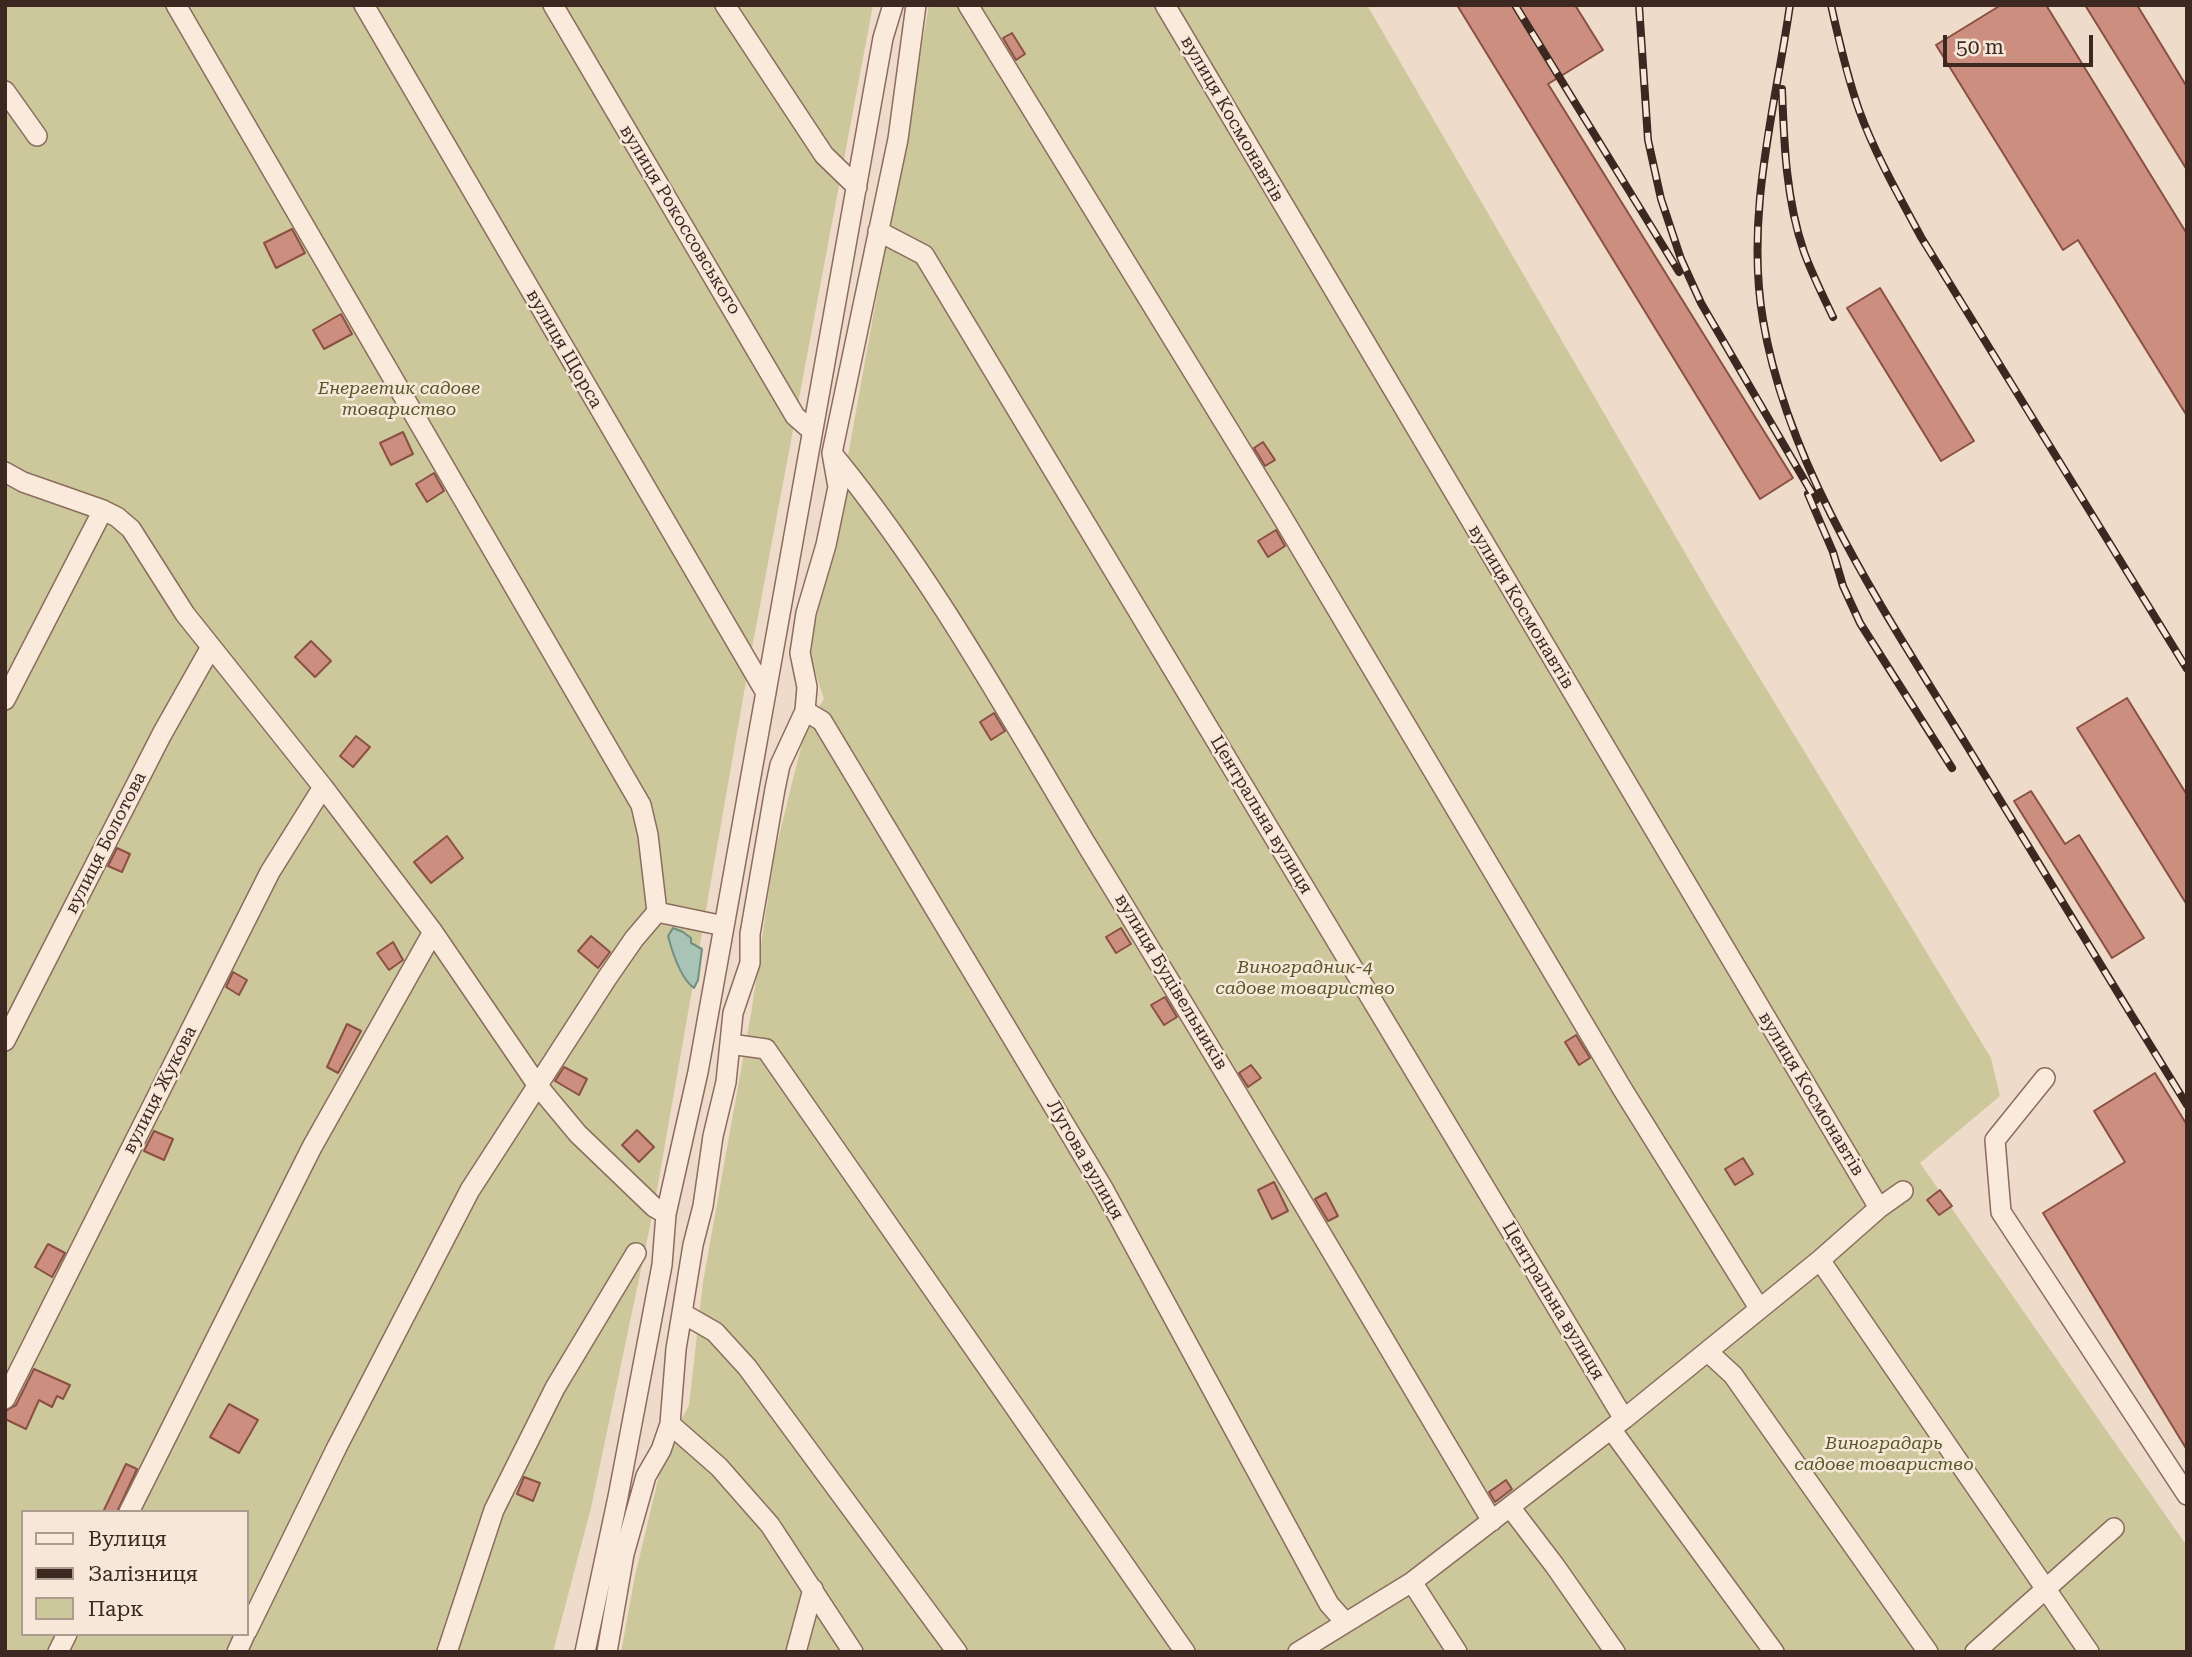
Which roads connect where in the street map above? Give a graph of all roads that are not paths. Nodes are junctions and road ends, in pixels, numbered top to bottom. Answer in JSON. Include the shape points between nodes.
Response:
{"nodes":[{"id":1,"x":176,"y":5,"type":"edge"},
{"id":2,"x":363,"y":5,"type":"edge"},
{"id":3,"x":553,"y":5,"type":"edge"},
{"id":4,"x":725,"y":5,"type":"edge"},
{"id":5,"x":893,"y":5,"type":"edge"},
{"id":6,"x":916,"y":5,"type":"edge"},
{"id":7,"x":968,"y":5,"type":"edge"},
{"id":8,"x":1165,"y":5,"type":"edge"},
{"id":9,"x":5,"y":91,"type":"edge"},
{"id":10,"x":37,"y":136,"type":"dead end"},
{"id":11,"x":857,"y":187,"type":"junction"},
{"id":12,"x":878,"y":232,"type":"junction"},
{"id":13,"x":811,"y":430,"type":"junction"},
{"id":14,"x":832,"y":453,"type":"junction"},
{"id":15,"x":5,"y":472,"type":"edge"},
{"id":16,"x":103,"y":510,"type":"junction"},
{"id":17,"x":211,"y":647,"type":"junction"},
{"id":18,"x":766,"y":693,"type":"junction"},
{"id":19,"x":5,"y":700,"type":"edge"},
{"id":20,"x":806,"y":711,"type":"junction"},
{"id":21,"x":323,"y":787,"type":"junction"},
{"id":22,"x":657,"y":912,"type":"junction"},
{"id":23,"x":724,"y":926,"type":"junction"},
{"id":24,"x":433,"y":932,"type":"junction"},
{"id":25,"x":5,"y":1041,"type":"edge"},
{"id":26,"x":730,"y":1044,"type":"junction"},
{"id":27,"x":2045,"y":1078,"type":"dead end"},
{"id":28,"x":538,"y":1086,"type":"junction"},
{"id":29,"x":1903,"y":1191,"type":"dead end"},
{"id":30,"x":1879,"y":1208,"type":"junction"},
{"id":31,"x":666,"y":1214,"type":"junction"},
{"id":32,"x":636,"y":1253,"type":"dead end"},
{"id":33,"x":1820,"y":1260,"type":"junction"},
{"id":34,"x":1759,"y":1308,"type":"junction"},
{"id":35,"x":682,"y":1312,"type":"junction"},
{"id":36,"x":1708,"y":1352,"type":"junction"},
{"id":37,"x":5,"y":1399,"type":"edge"},
{"id":38,"x":670,"y":1424,"type":"junction"},
{"id":39,"x":1618,"y":1424,"type":"junction"},
{"id":40,"x":2187,"y":1495,"type":"edge"},
{"id":41,"x":1510,"y":1507,"type":"junction"},
{"id":42,"x":130,"y":1510,"type":"edge"},
{"id":43,"x":1492,"y":1521,"type":"junction"},
{"id":44,"x":2114,"y":1528,"type":"dead end"},
{"id":45,"x":1412,"y":1582,"type":"junction"},
{"id":46,"x":813,"y":1589,"type":"junction"},
{"id":47,"x":2045,"y":1589,"type":"junction"},
{"id":48,"x":1345,"y":1622,"type":"junction"},
{"id":49,"x":248,"y":1629,"type":"edge"},
{"id":50,"x":66,"y":1636,"type":"edge"},
{"id":51,"x":245,"y":1636,"type":"edge"},
{"id":52,"x":58,"y":1652,"type":"edge"},
{"id":53,"x":237,"y":1652,"type":"edge"},
{"id":54,"x":447,"y":1652,"type":"edge"},
{"id":55,"x":585,"y":1652,"type":"edge"},
{"id":56,"x":607,"y":1652,"type":"edge"},
{"id":57,"x":796,"y":1652,"type":"edge"},
{"id":58,"x":853,"y":1652,"type":"edge"},
{"id":59,"x":957,"y":1652,"type":"edge"},
{"id":60,"x":1185,"y":1652,"type":"edge"},
{"id":61,"x":1298,"y":1652,"type":"edge"},
{"id":62,"x":1457,"y":1652,"type":"edge"},
{"id":63,"x":1615,"y":1652,"type":"edge"},
{"id":64,"x":1774,"y":1652,"type":"edge"},
{"id":65,"x":1928,"y":1652,"type":"edge"},
{"id":66,"x":1975,"y":1652,"type":"edge"},
{"id":67,"x":2089,"y":1652,"type":"edge"}],
"edges":[{"from":1,"to":22,"type":"lane","via":[[640,805]]},
{"from":2,"to":18,"type":"lane","name":"вулиця Щорса"},
{"from":3,"to":13,"type":"lane","name":"вулиця Рокоссовського","via":[[795,416]]},
{"from":4,"to":11,"type":"lane","via":[[824,155]]},
{"from":5,"to":11,"type":"lane"},
{"from":6,"to":12,"type":"lane","via":[[898,139]]},
{"from":7,"to":34,"type":"lane"},
{"from":8,"to":30,"type":"lane","name":"вулиця Космонавтів"},
{"from":9,"to":10,"type":"lane"},
{"from":11,"to":13,"type":"lane"},
{"from":12,"to":14,"type":"lane"},
{"from":12,"to":39,"type":"lane","name":"Центральна вулиця","via":[[924,255]]},
{"from":13,"to":18,"type":"lane"},
{"from":14,"to":20,"type":"lane","via":[[838,487],[800,653]]},
{"from":14,"to":43,"type":"lane","name":"вулиця Будівельників","via":[[929,584]]},
{"from":15,"to":16,"type":"lane"},
{"from":16,"to":17,"type":"lane","via":[[131,529],[184,614]]},
{"from":16,"to":19,"type":"lane"},
{"from":17,"to":21,"type":"lane"},
{"from":17,"to":25,"type":"lane","name":"вулиця Болотова"},
{"from":18,"to":23,"type":"lane"},
{"from":20,"to":26,"type":"lane","via":[[780,765],[750,934],[750,963],[733,1013]]},
{"from":20,"to":48,"type":"lane","name":"Лугова вулиця","via":[[822,722],[1104,1190],[1329,1604]]},
{"from":21,"to":24,"type":"lane"},
{"from":21,"to":37,"type":"lane","name":"вулиця Жукова","via":[[270,872]]},
{"from":22,"to":23,"type":"lane"},
{"from":22,"to":28,"type":"lane","via":[[627,948]]},
{"from":23,"to":31,"type":"lane"},
{"from":24,"to":28,"type":"lane"},
{"from":24,"to":42,"type":"lane","via":[[312,1147]]},
{"from":26,"to":35,"type":"lane"},
{"from":26,"to":60,"type":"lane","via":[[766,1049]]},
{"from":27,"to":40,"type":"lane","via":[[1995,1140],[2001,1212]]},
{"from":28,"to":31,"type":"lane","via":[[578,1135]]},
{"from":28,"to":49,"type":"lane","via":[[470,1190]]},
{"from":29,"to":30,"type":"lane"},
{"from":30,"to":33,"type":"lane"},
{"from":31,"to":55,"type":"lane","via":[[662,1265]]},
{"from":32,"to":54,"type":"lane","via":[[555,1388],[494,1510]]},
{"from":33,"to":34,"type":"lane"},
{"from":33,"to":47,"type":"lane"},
{"from":34,"to":36,"type":"lane"},
{"from":35,"to":38,"type":"lane"},
{"from":35,"to":59,"type":"lane","via":[[715,1332],[747,1367]]},
{"from":36,"to":39,"type":"lane"},
{"from":36,"to":65,"type":"lane","via":[[1733,1375]]},
{"from":38,"to":46,"type":"lane","via":[[745,1495]]},
{"from":38,"to":56,"type":"lane","via":[[662,1450],[646,1476],[624,1554]]},
{"from":39,"to":41,"type":"lane"},
{"from":39,"to":64,"type":"lane","name":"Центральна вулиця"},
{"from":41,"to":43,"type":"lane"},
{"from":41,"to":63,"type":"lane"},
{"from":43,"to":45,"type":"lane"},
{"from":44,"to":47,"type":"lane"},
{"from":45,"to":48,"type":"lane"},
{"from":45,"to":62,"type":"lane"},
{"from":46,"to":57,"type":"lane"},
{"from":46,"to":58,"type":"lane"},
{"from":47,"to":66,"type":"lane"},
{"from":47,"to":67,"type":"lane"},
{"from":48,"to":61,"type":"lane"},
{"from":50,"to":52,"type":"lane"},
{"from":51,"to":53,"type":"lane"}]}
